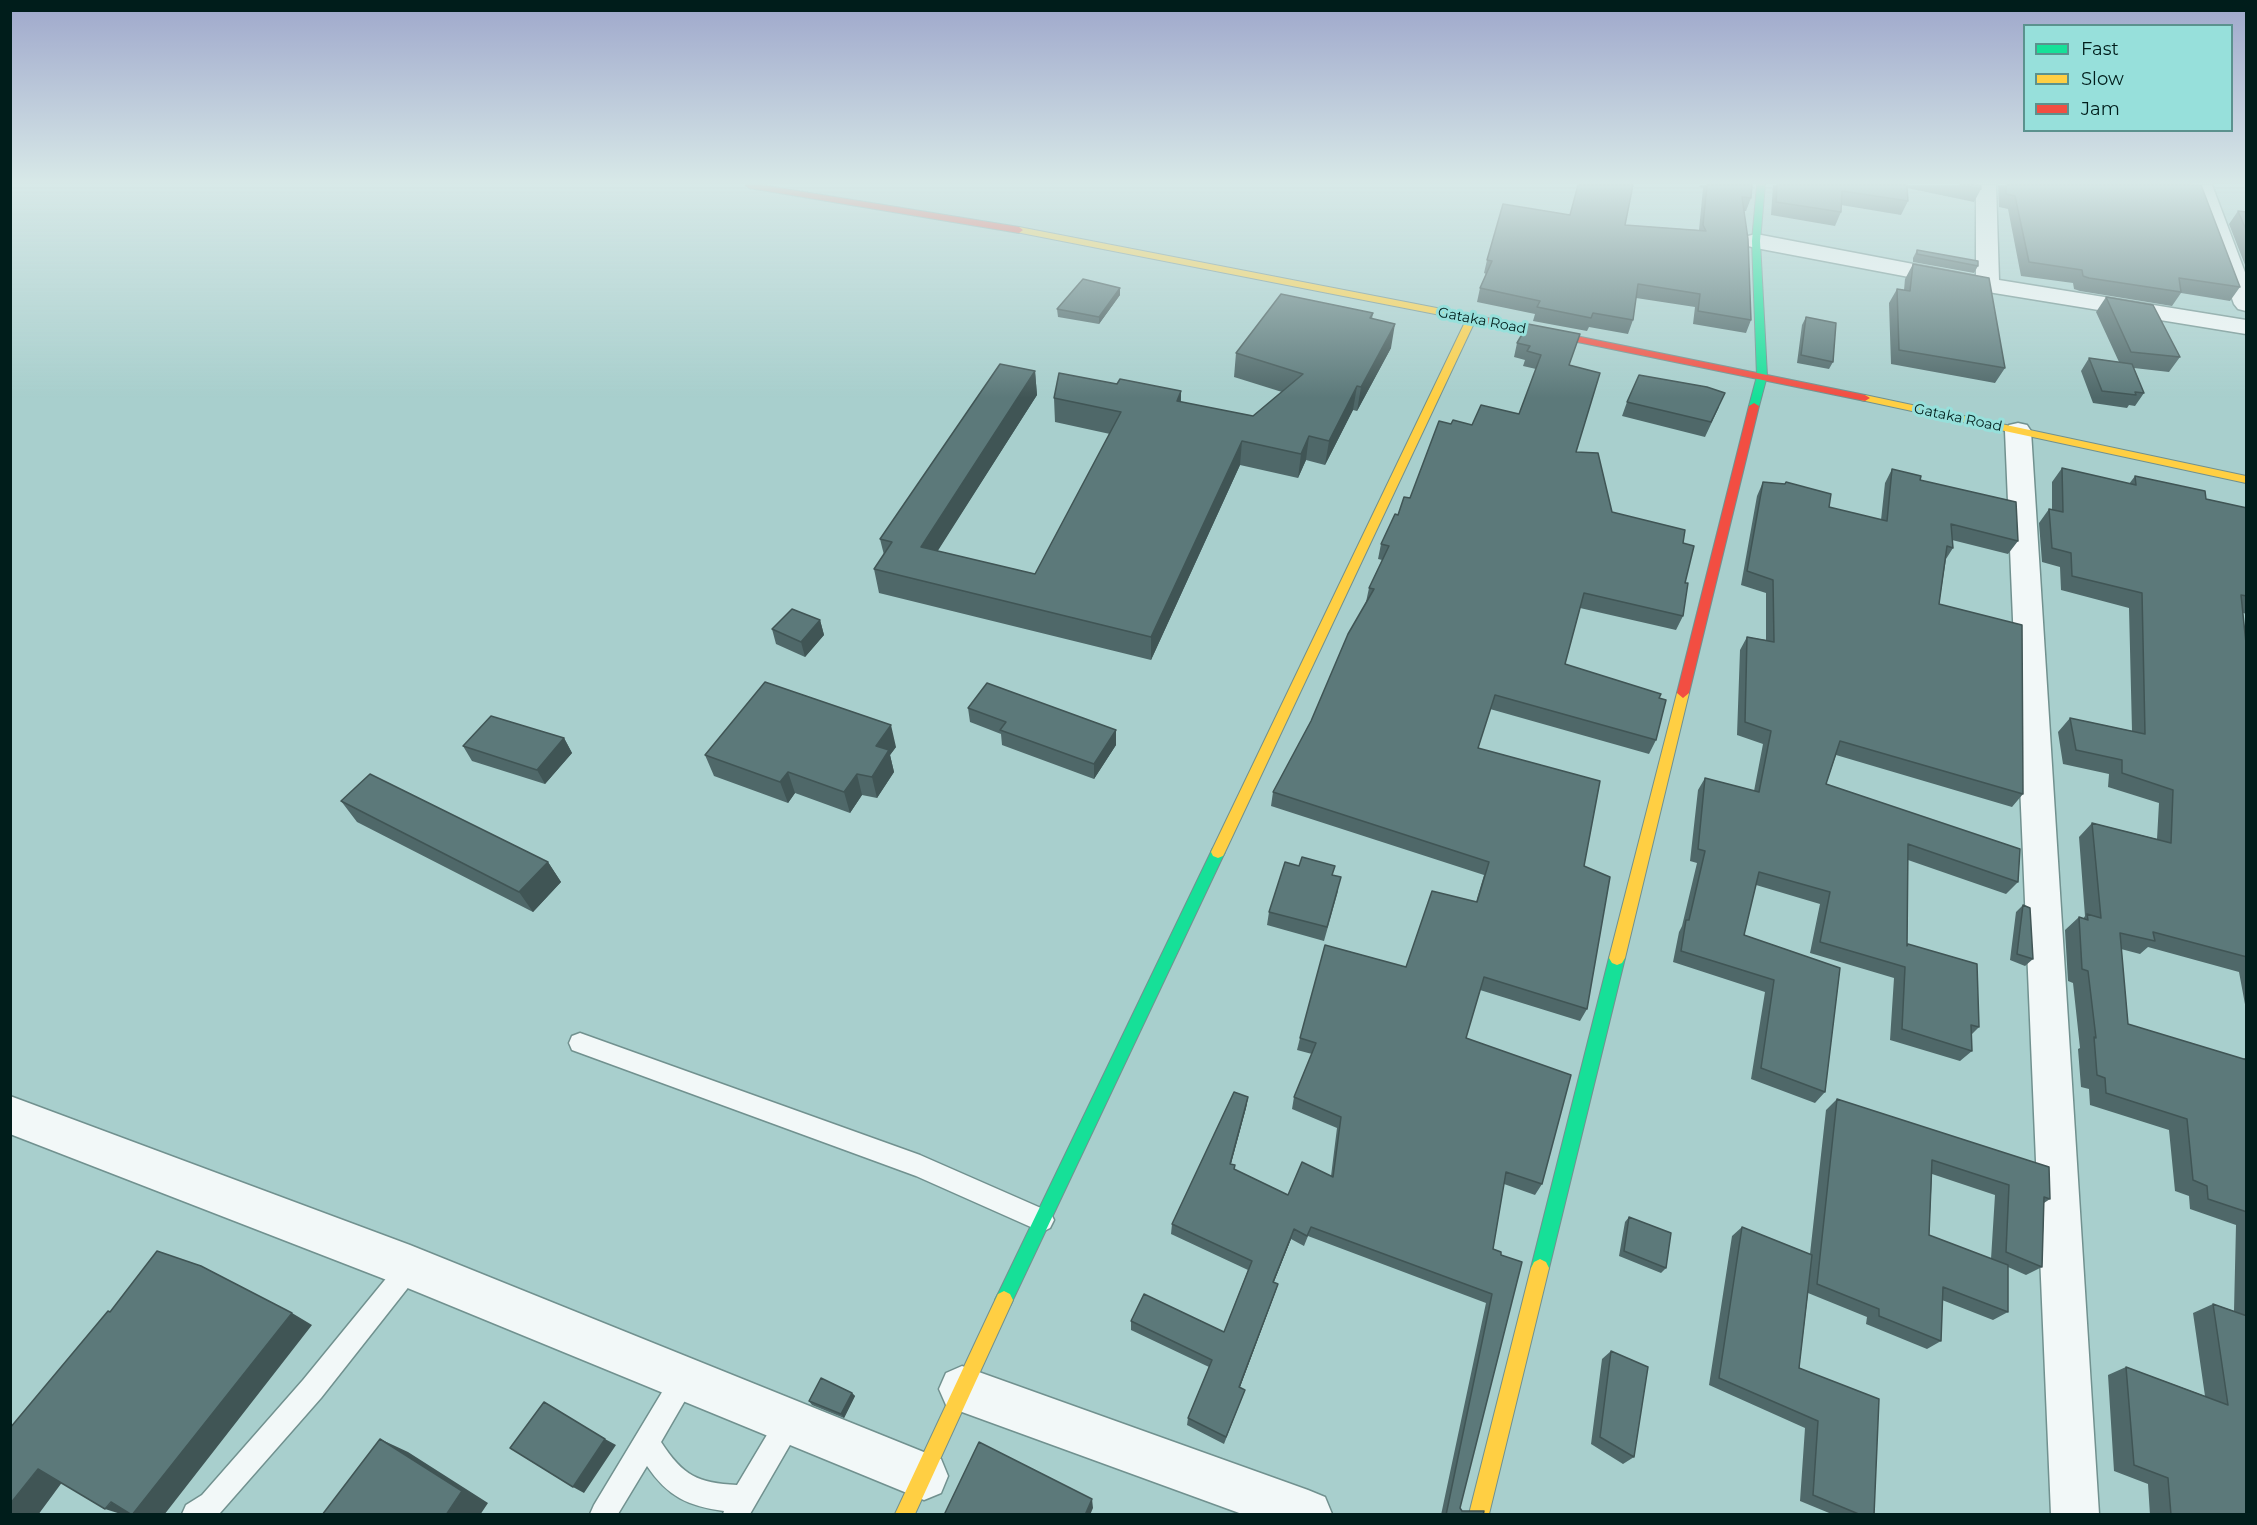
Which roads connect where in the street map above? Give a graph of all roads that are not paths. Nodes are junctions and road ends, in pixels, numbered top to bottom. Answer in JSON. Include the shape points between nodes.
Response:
{"nodes":[{"id":1,"x":1161,"y":256,"type":"edge"},
{"id":2,"x":1757,"y":256,"type":"edge"},
{"id":3,"x":1836,"y":256,"type":"edge"},
{"id":4,"x":1987,"y":256,"type":"edge"},
{"id":5,"x":2229,"y":256,"type":"edge"},
{"id":6,"x":1988,"y":285,"type":"junction"},
{"id":7,"x":2247,"y":304,"type":"edge"},
{"id":8,"x":1471,"y":319,"type":"junction"},
{"id":9,"x":2247,"y":327,"type":"edge"},
{"id":10,"x":1762,"y":376,"type":"junction"},
{"id":11,"x":2018,"y":431,"type":"junction"},
{"id":12,"x":2247,"y":480,"type":"edge"},
{"id":13,"x":580,"y":1043,"type":"dead end"},
{"id":14,"x":10,"y":1115,"type":"edge"},
{"id":15,"x":1042,"y":1220,"type":"junction"},
{"id":16,"x":410,"y":1267,"type":"junction"},
{"id":17,"x":685,"y":1378,"type":"junction"},
{"id":18,"x":962,"y":1389,"type":"junction"},
{"id":19,"x":789,"y":1422,"type":"junction"},
{"id":20,"x":646,"y":1441,"type":"junction"},
{"id":21,"x":924,"y":1476,"type":"junction"},
{"id":22,"x":740,"y":1507,"type":"edge"},
{"id":23,"x":195,"y":1515,"type":"edge"},
{"id":24,"x":603,"y":1515,"type":"edge"},
{"id":25,"x":905,"y":1515,"type":"edge"},
{"id":26,"x":1308,"y":1515,"type":"edge"},
{"id":27,"x":1479,"y":1515,"type":"edge"},
{"id":28,"x":2075,"y":1515,"type":"edge"}],
"edges":[{"from":1,"to":8,"type":"street","name":"Gataka Road"},
{"from":2,"to":10,"type":"street"},
{"from":3,"to":6,"type":"street"},
{"from":4,"to":6,"type":"street"},
{"from":5,"to":7,"type":"street"},
{"from":6,"to":9,"type":"street"},
{"from":8,"to":10,"type":"street","name":"Gataka Road"},
{"from":8,"to":15,"type":"street"},
{"from":10,"to":11,"type":"street","name":"Gataka Road"},
{"from":10,"to":27,"type":"street"},
{"from":11,"to":12,"type":"street","name":"Gataka Road"},
{"from":11,"to":28,"type":"street"},
{"from":13,"to":15,"type":"lane","via":[[920,1166]]},
{"from":14,"to":16,"type":"street"},
{"from":15,"to":18,"type":"street"},
{"from":16,"to":17,"type":"street"},
{"from":16,"to":23,"type":"lane","via":[[312,1389],[211,1504]]},
{"from":17,"to":19,"type":"street"},
{"from":17,"to":20,"type":"lane"},
{"from":18,"to":21,"type":"street"},
{"from":18,"to":26,"type":"street"},
{"from":19,"to":21,"type":"street"},
{"from":19,"to":22,"type":"lane"},
{"from":20,"to":22,"type":"lane","via":[[663,1469],[682,1487]]},
{"from":20,"to":24,"type":"lane"},
{"from":21,"to":25,"type":"street"}]}
